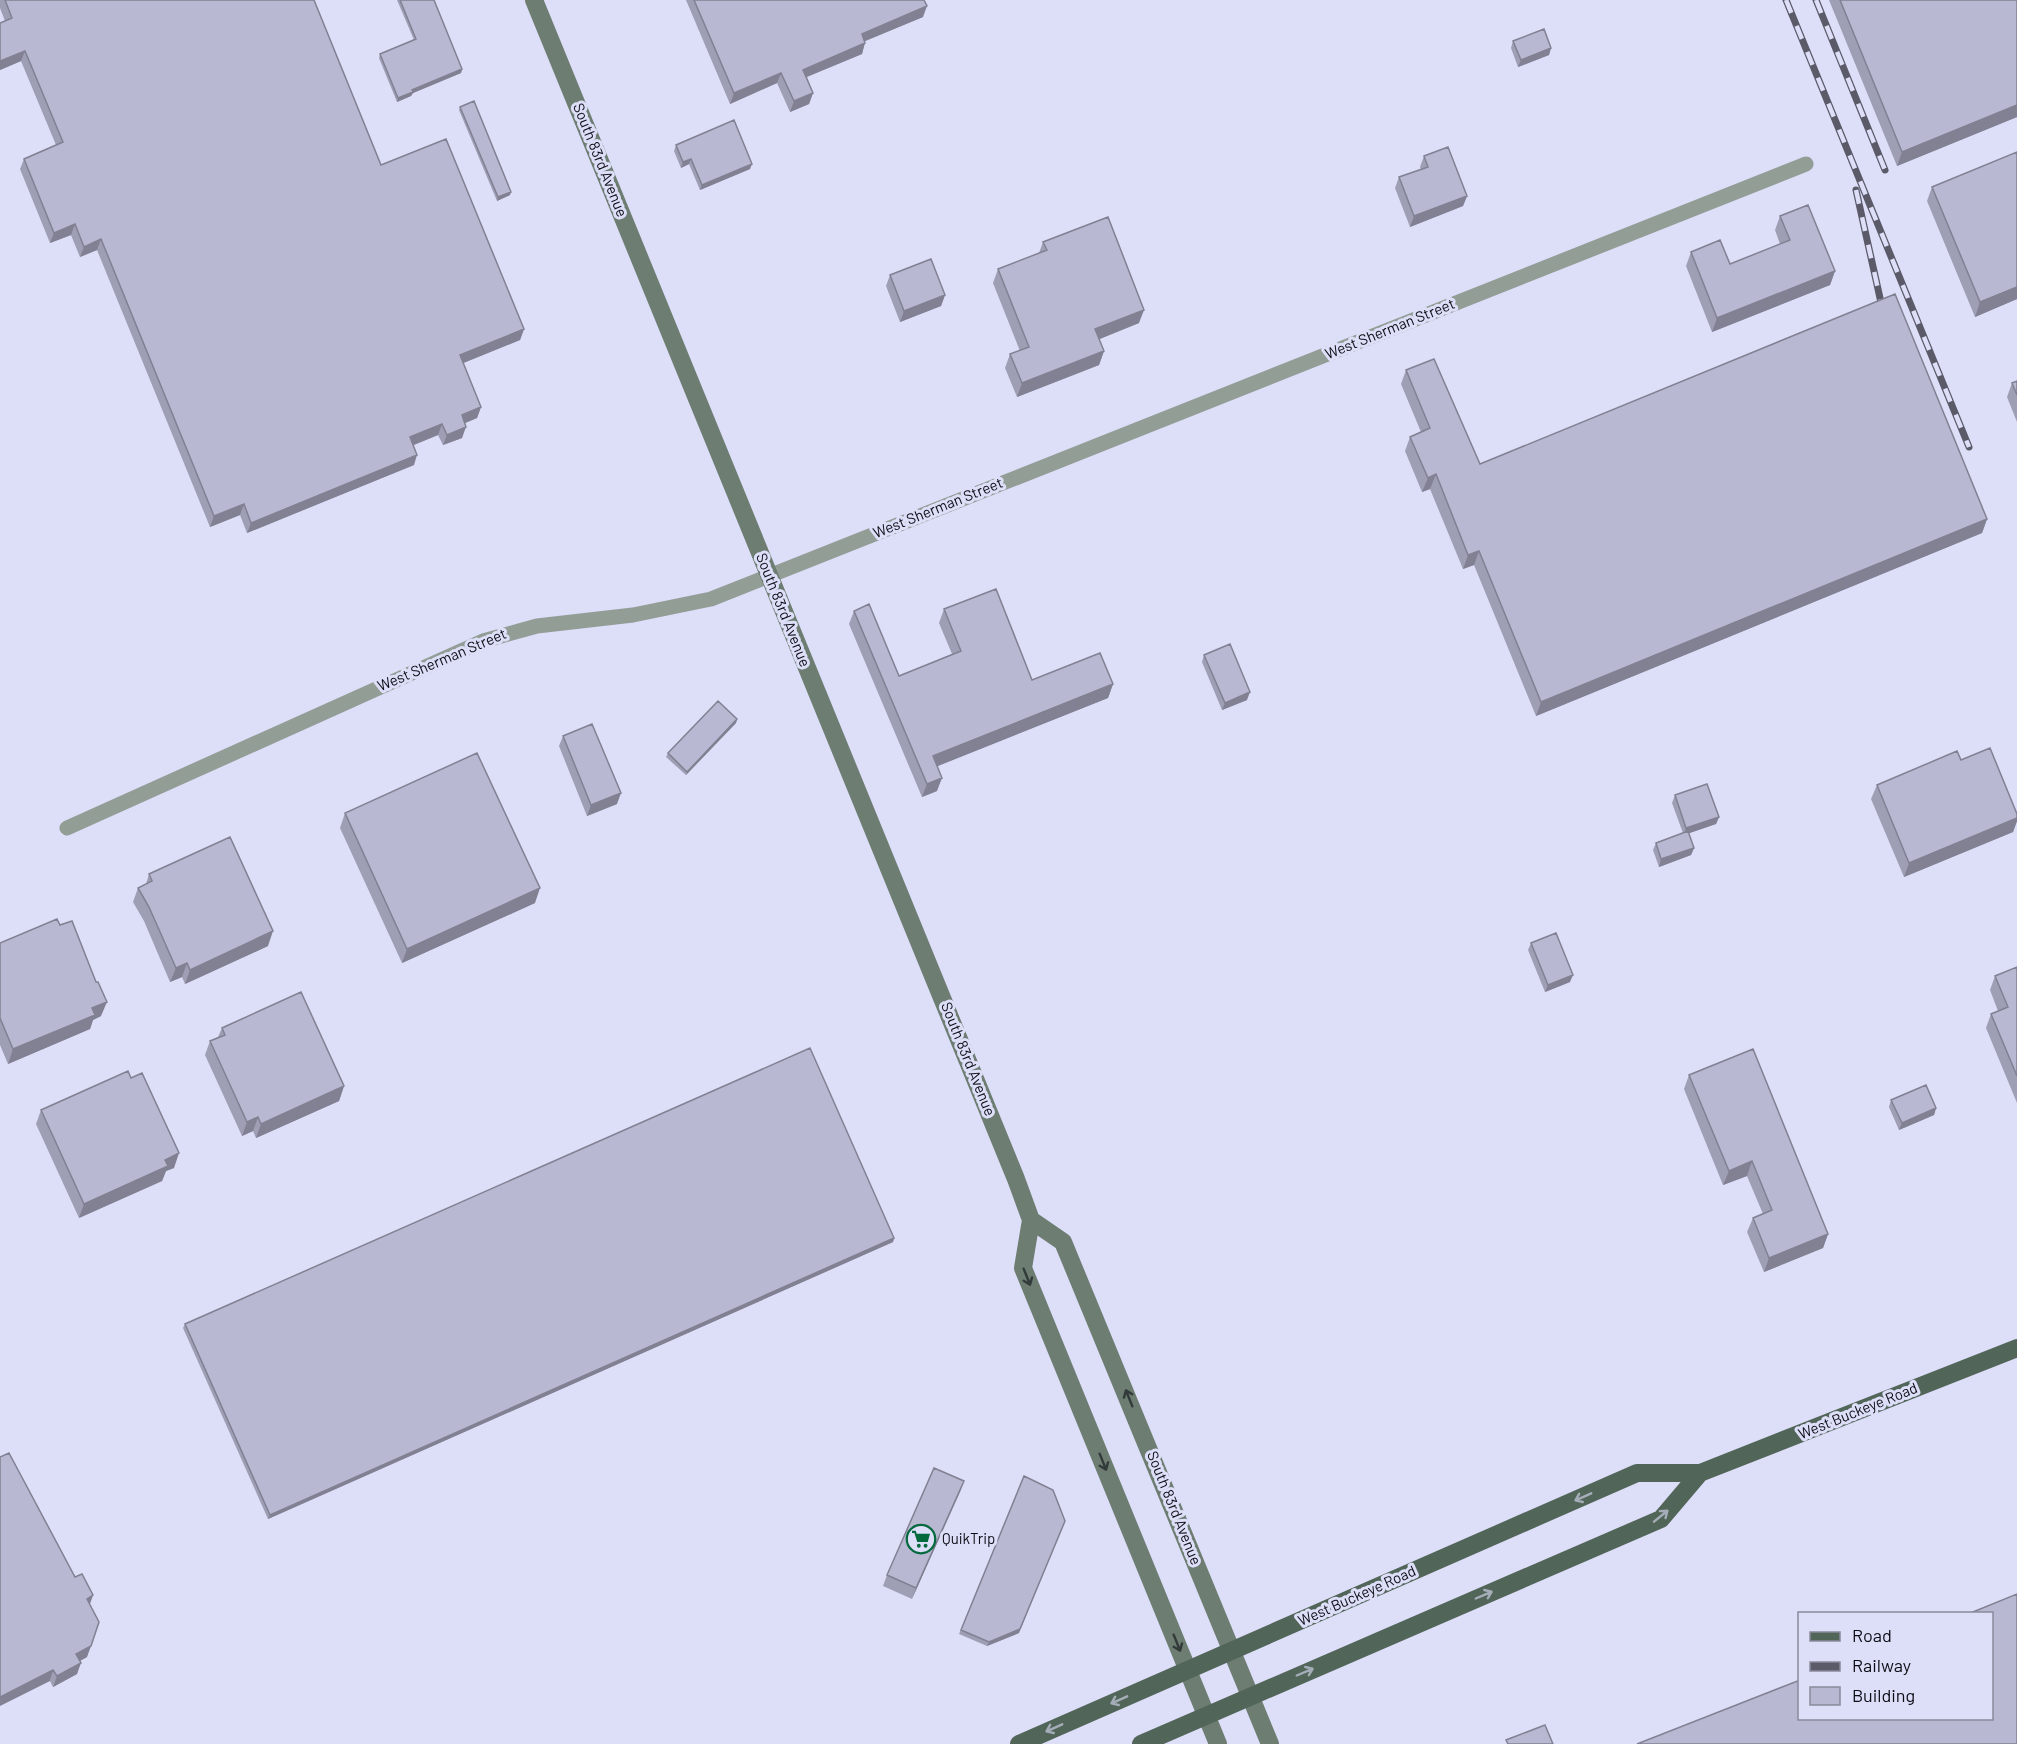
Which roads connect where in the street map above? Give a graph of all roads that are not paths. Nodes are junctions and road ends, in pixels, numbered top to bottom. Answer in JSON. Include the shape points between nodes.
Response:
{"nodes":[{"id":1,"x":534,"y":0,"type":"edge"},
{"id":2,"x":1806,"y":164,"type":"dead end"},
{"id":3,"x":769,"y":575,"type":"junction"},
{"id":4,"x":67,"y":828,"type":"dead end"},
{"id":5,"x":1031,"y":1220,"type":"junction"},
{"id":6,"x":2017,"y":1348,"type":"edge"},
{"id":7,"x":1700,"y":1473,"type":"junction"},
{"id":8,"x":1233,"y":1650,"type":"junction"},
{"id":9,"x":1188,"y":1669,"type":"junction"},
{"id":10,"x":1251,"y":1695,"type":"junction"},
{"id":11,"x":1206,"y":1713,"type":"junction"},
{"id":12,"x":1018,"y":1744,"type":"edge"},
{"id":13,"x":1141,"y":1744,"type":"edge"},
{"id":14,"x":1218,"y":1744,"type":"edge"},
{"id":15,"x":1270,"y":1744,"type":"edge"}],
"edges":[{"from":1,"to":3,"type":"main road","name":"South 83rd Avenue"},
{"from":2,"to":3,"type":"street","name":"West Sherman Street"},
{"from":3,"to":4,"type":"street","name":"West Sherman Street","via":[[711,599],[674,608],[537,626],[483,641]]},
{"from":3,"to":5,"type":"main road","name":"South 83rd Avenue"},
{"from":8,"to":5,"type":"main road","name":"South 83rd Avenue","one_way":true,"via":[[1063,1242]]},
{"from":5,"to":9,"type":"main road","one_way":true,"via":[[1023,1268]]},
{"from":6,"to":7,"type":"main road","name":"West Buckeye Road"},
{"from":7,"to":8,"type":"main road","name":"West Buckeye Road","one_way":true,"via":[[1637,1473]]},
{"from":10,"to":7,"type":"main road","name":"West Buckeye Road","one_way":true,"via":[[1661,1519]]},
{"from":8,"to":9,"type":"main road","name":"West Buckeye Road"},
{"from":8,"to":10,"type":"main road","name":"South 83rd Avenue"},
{"from":9,"to":11,"type":"main road"},
{"from":9,"to":12,"type":"main road","name":"West Buckeye Road","one_way":true},
{"from":10,"to":11,"type":"main road","name":"West Buckeye Road"},
{"from":10,"to":15,"type":"main road","name":"South 83rd Avenue"},
{"from":11,"to":13,"type":"main road","name":"West Buckeye Road"},
{"from":11,"to":14,"type":"main road"}]}
